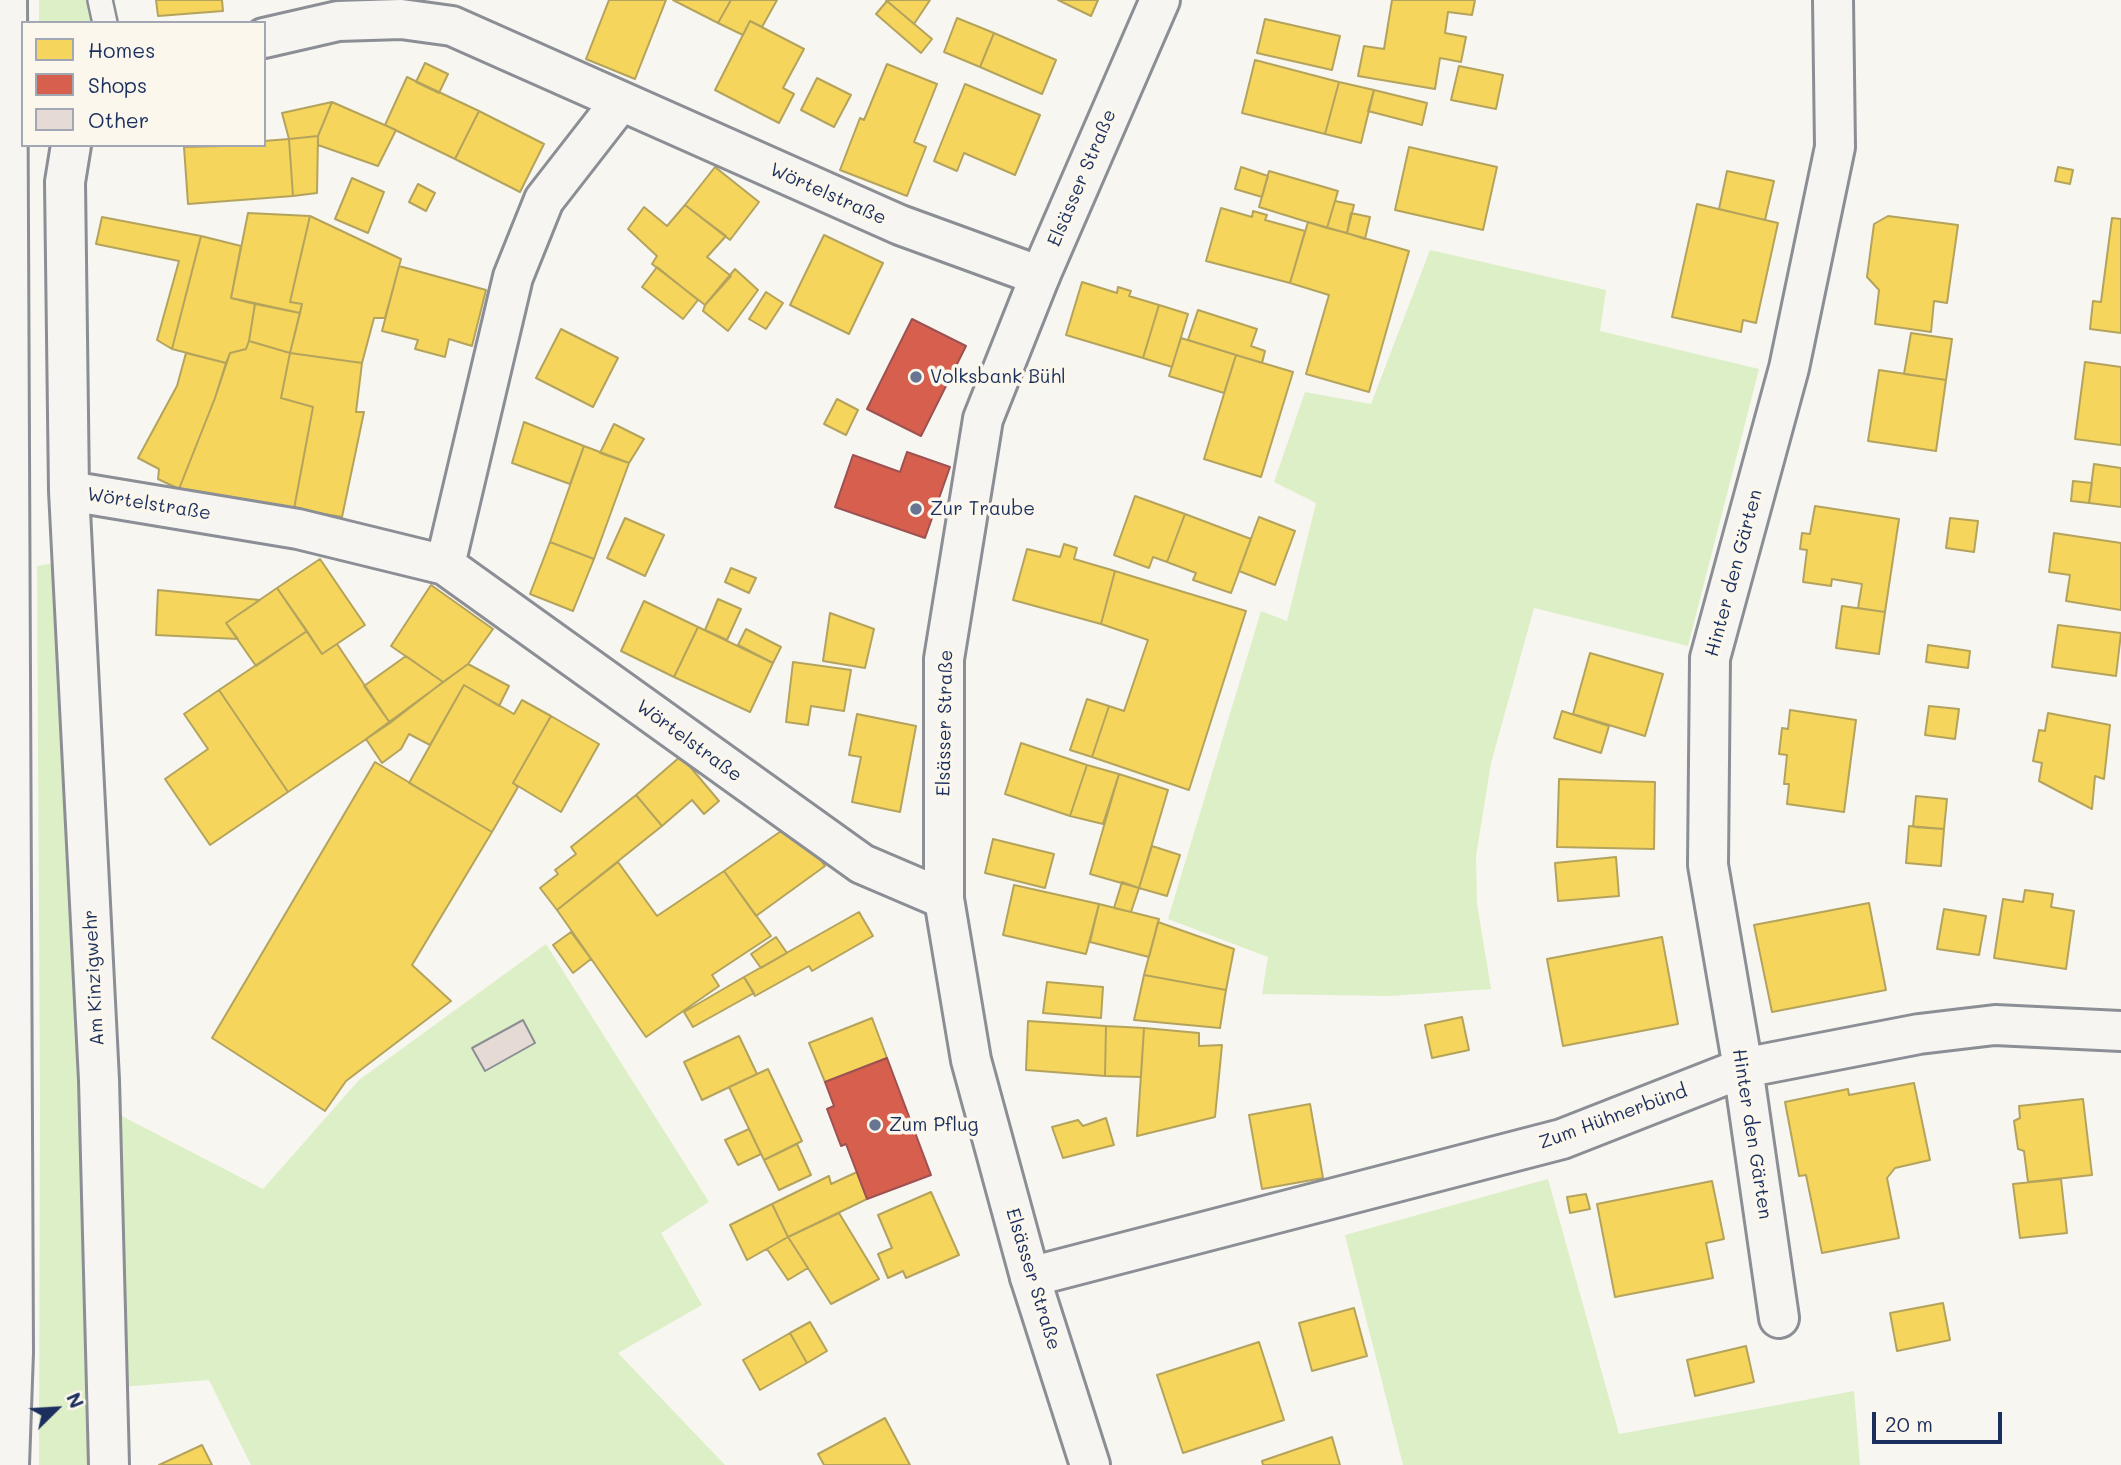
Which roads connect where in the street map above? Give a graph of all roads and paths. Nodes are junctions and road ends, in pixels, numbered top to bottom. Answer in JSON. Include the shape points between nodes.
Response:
{"nodes":[{"id":1,"x":7,"y":0,"type":"edge"},
{"id":2,"x":100,"y":0,"type":"edge"},
{"id":3,"x":1160,"y":0,"type":"edge"},
{"id":4,"x":1833,"y":0,"type":"edge"},
{"id":5,"x":105,"y":21,"type":"edge"},
{"id":6,"x":266,"y":38,"type":"edge"},
{"id":7,"x":621,"y":101,"type":"junction"},
{"id":8,"x":71,"y":147,"type":"edge"},
{"id":9,"x":1040,"y":276,"type":"junction"},
{"id":10,"x":69,"y":491,"type":"junction"},
{"id":11,"x":445,"y":565,"type":"junction"},
{"id":12,"x":944,"y":899,"type":"junction"},
{"id":13,"x":2121,"y":1031,"type":"edge"},
{"id":14,"x":1743,"y":1068,"type":"junction"},
{"id":15,"x":1030,"y":1277,"type":"junction"},
{"id":16,"x":1779,"y":1318,"type":"dead end"},
{"id":17,"x":9,"y":1465,"type":"edge"},
{"id":18,"x":109,"y":1465,"type":"edge"},
{"id":19,"x":1090,"y":1465,"type":"edge"}],
"edges":[{"from":1,"to":17,"type":"main road","via":[[13,1352]]},
{"from":2,"to":5,"type":"lane"},
{"from":3,"to":9,"type":"main road","name":"Elsässer Straße"},
{"from":4,"to":14,"type":"main road","name":"Hinter den Gärten","via":[[1835,147],[1789,368],[1710,658],[1708,864]]},
{"from":6,"to":7,"type":"main road","name":"Wörtelstraße","via":[[338,21],[401,19],[452,26]]},
{"from":7,"to":9,"type":"main road","name":"Wörtelstraße","via":[[900,226]]},
{"from":7,"to":11,"type":"main road","via":[[544,200],[513,277]]},
{"from":8,"to":10,"type":"main road","name":"Wörtelstraße","via":[[65,181]]},
{"from":9,"to":12,"type":"main road","name":"Elsässer Straße","via":[[983,419],[944,659]]},
{"from":10,"to":11,"type":"main road","name":"Wörtelstraße","via":[[298,529]]},
{"from":10,"to":18,"type":"main road","name":"Am Kinzigwehr","via":[[99,1080]]},
{"from":11,"to":12,"type":"main road","name":"Wörtelstraße","via":[[862,864]]},
{"from":12,"to":15,"type":"main road","name":"Elsässer Straße","via":[[971,1060]]},
{"from":13,"to":14,"type":"main road","name":"Zum Hühnerbünd","via":[[1995,1025],[1919,1034]]},
{"from":14,"to":15,"type":"main road","name":"Zum Hühnerbünd","via":[[1562,1139]]},
{"from":14,"to":16,"type":"main road","name":"Hinter den Gärten"},
{"from":15,"to":19,"type":"main road","name":"Elsässer Straße"}]}
